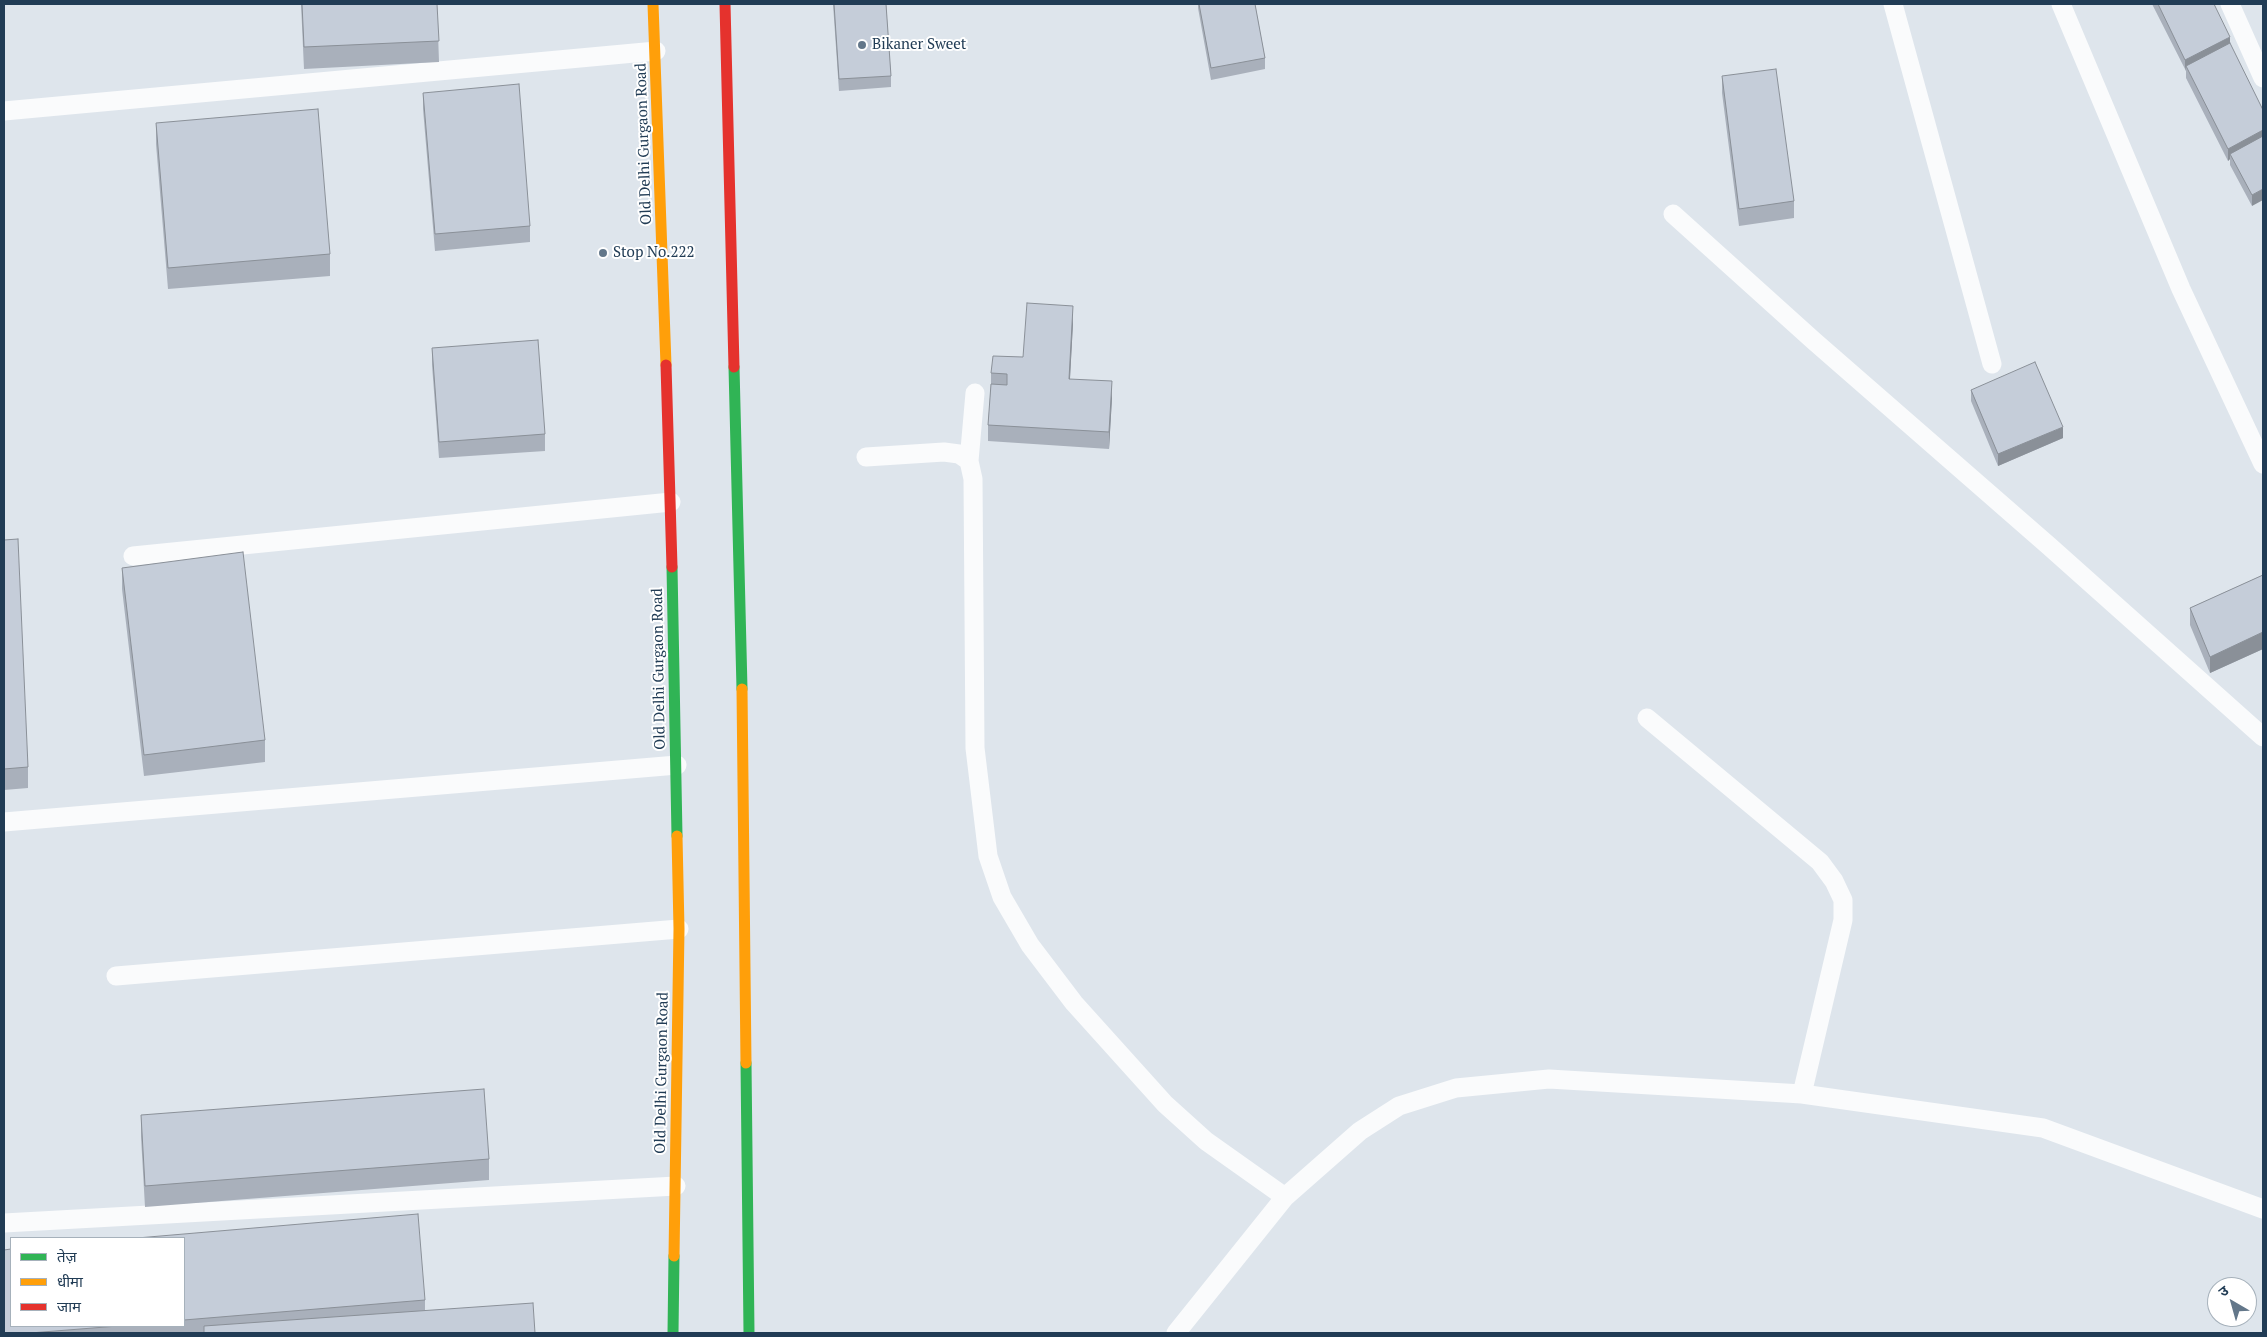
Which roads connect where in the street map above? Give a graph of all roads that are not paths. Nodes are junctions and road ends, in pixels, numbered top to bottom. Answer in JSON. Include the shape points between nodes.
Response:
{"nodes":[{"id":1,"x":654,"y":4,"type":"edge"},
{"id":2,"x":725,"y":4,"type":"edge"},
{"id":3,"x":1893,"y":4,"type":"edge"},
{"id":4,"x":2061,"y":4,"type":"edge"},
{"id":5,"x":2230,"y":4,"type":"edge"},
{"id":6,"x":656,"y":51,"type":"junction"},
{"id":7,"x":2263,"y":78,"type":"edge"},
{"id":8,"x":4,"y":111,"type":"edge"},
{"id":9,"x":1673,"y":214,"type":"dead end"},
{"id":10,"x":1992,"y":364,"type":"dead end"},
{"id":11,"x":975,"y":393,"type":"dead end"},
{"id":12,"x":866,"y":457,"type":"dead end"},
{"id":13,"x":969,"y":461,"type":"junction"},
{"id":14,"x":2263,"y":464,"type":"edge"},
{"id":15,"x":670,"y":502,"type":"junction"},
{"id":16,"x":133,"y":556,"type":"dead end"},
{"id":17,"x":1647,"y":718,"type":"dead end"},
{"id":18,"x":2263,"y":737,"type":"edge"},
{"id":19,"x":677,"y":765,"type":"junction"},
{"id":20,"x":4,"y":822,"type":"edge"},
{"id":21,"x":680,"y":929,"type":"junction"},
{"id":22,"x":116,"y":976,"type":"dead end"},
{"id":23,"x":1802,"y":1094,"type":"junction"},
{"id":24,"x":676,"y":1186,"type":"junction"},
{"id":25,"x":1285,"y":1197,"type":"junction"},
{"id":26,"x":2263,"y":1209,"type":"edge"},
{"id":27,"x":4,"y":1222,"type":"edge"},
{"id":28,"x":673,"y":1333,"type":"edge"},
{"id":29,"x":749,"y":1333,"type":"edge"},
{"id":30,"x":1176,"y":1333,"type":"edge"}],
"edges":[{"from":1,"to":6,"type":"main road","name":"Old Delhi Gurgaon Road"},
{"from":2,"to":29,"type":"main road","via":[[741,638]]},
{"from":3,"to":10,"type":"lane"},
{"from":4,"to":14,"type":"lane","via":[[2181,289]]},
{"from":5,"to":7,"type":"lane"},
{"from":6,"to":8,"type":"lane"},
{"from":6,"to":15,"type":"main road","name":"Old Delhi Gurgaon Road"},
{"from":9,"to":18,"type":"lane"},
{"from":11,"to":13,"type":"lane"},
{"from":12,"to":13,"type":"lane","via":[[944,452],[959,454]]},
{"from":13,"to":25,"type":"lane","via":[[973,479],[976,748],[988,856],[1002,897],[1030,945],[1074,1003],[1165,1104],[1206,1141]]},
{"from":15,"to":16,"type":"lane"},
{"from":15,"to":19,"type":"main road","name":"Old Delhi Gurgaon Road"},
{"from":17,"to":23,"type":"lane","via":[[1820,862],[1843,900],[1843,920]]},
{"from":19,"to":20,"type":"lane"},
{"from":19,"to":21,"type":"main road","name":"Old Delhi Gurgaon Road"},
{"from":21,"to":22,"type":"lane"},
{"from":21,"to":24,"type":"main road","name":"Old Delhi Gurgaon Road"},
{"from":23,"to":25,"type":"lane","via":[[1549,1079],[1456,1088],[1399,1106],[1360,1130]]},
{"from":23,"to":26,"type":"lane","via":[[2043,1128]]},
{"from":24,"to":27,"type":"lane"},
{"from":24,"to":28,"type":"main road","name":"Old Delhi Gurgaon Road"},
{"from":25,"to":30,"type":"lane"}]}
